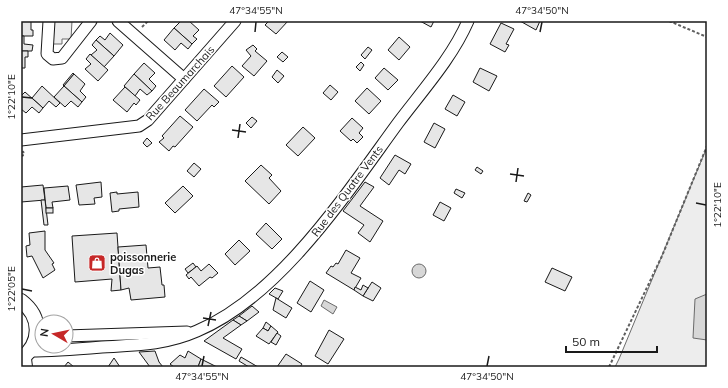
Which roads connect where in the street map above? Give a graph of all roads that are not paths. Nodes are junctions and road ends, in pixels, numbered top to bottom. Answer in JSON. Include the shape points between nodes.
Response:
{"nodes":[{"id":1,"x":49,"y":21,"type":"edge"},
{"id":2,"x":91,"y":21,"type":"edge"},
{"id":3,"x":118,"y":21,"type":"edge"},
{"id":4,"x":235,"y":21,"type":"edge"},
{"id":5,"x":468,"y":21,"type":"edge"},
{"id":6,"x":184,"y":79,"type":"junction"},
{"id":7,"x":21,"y":140,"type":"edge"},
{"id":8,"x":21,"y":301,"type":"edge"},
{"id":9,"x":34,"y":314,"type":"edge"},
{"id":10,"x":196,"y":332,"type":"junction"},
{"id":11,"x":74,"y":336,"type":"edge"},
{"id":12,"x":34,"y":342,"type":"edge"},
{"id":13,"x":24,"y":359,"type":"edge"}],
"edges":[{"from":1,"to":2,"type":"street","via":[[47,54],[53,59],[62,58]]},
{"from":3,"to":6,"type":"street"},
{"from":4,"to":6,"type":"street","name":"Rue Beaumarchais"},
{"from":5,"to":10,"type":"street","name":"Rue des Quatre Vents","via":[[444,62],[330,215],[296,255],[235,310]]},
{"from":6,"to":7,"type":"street","name":"Rue Beaumarchais","via":[[148,120],[139,126]]},
{"from":8,"to":9,"type":"street"},
{"from":10,"to":11,"type":"street","name":"Rue des Quatre Vents"},
{"from":10,"to":13,"type":"street","name":"Rue des Quatre Vents","via":[[164,343]]},
{"from":12,"to":13,"type":"street"}]}
